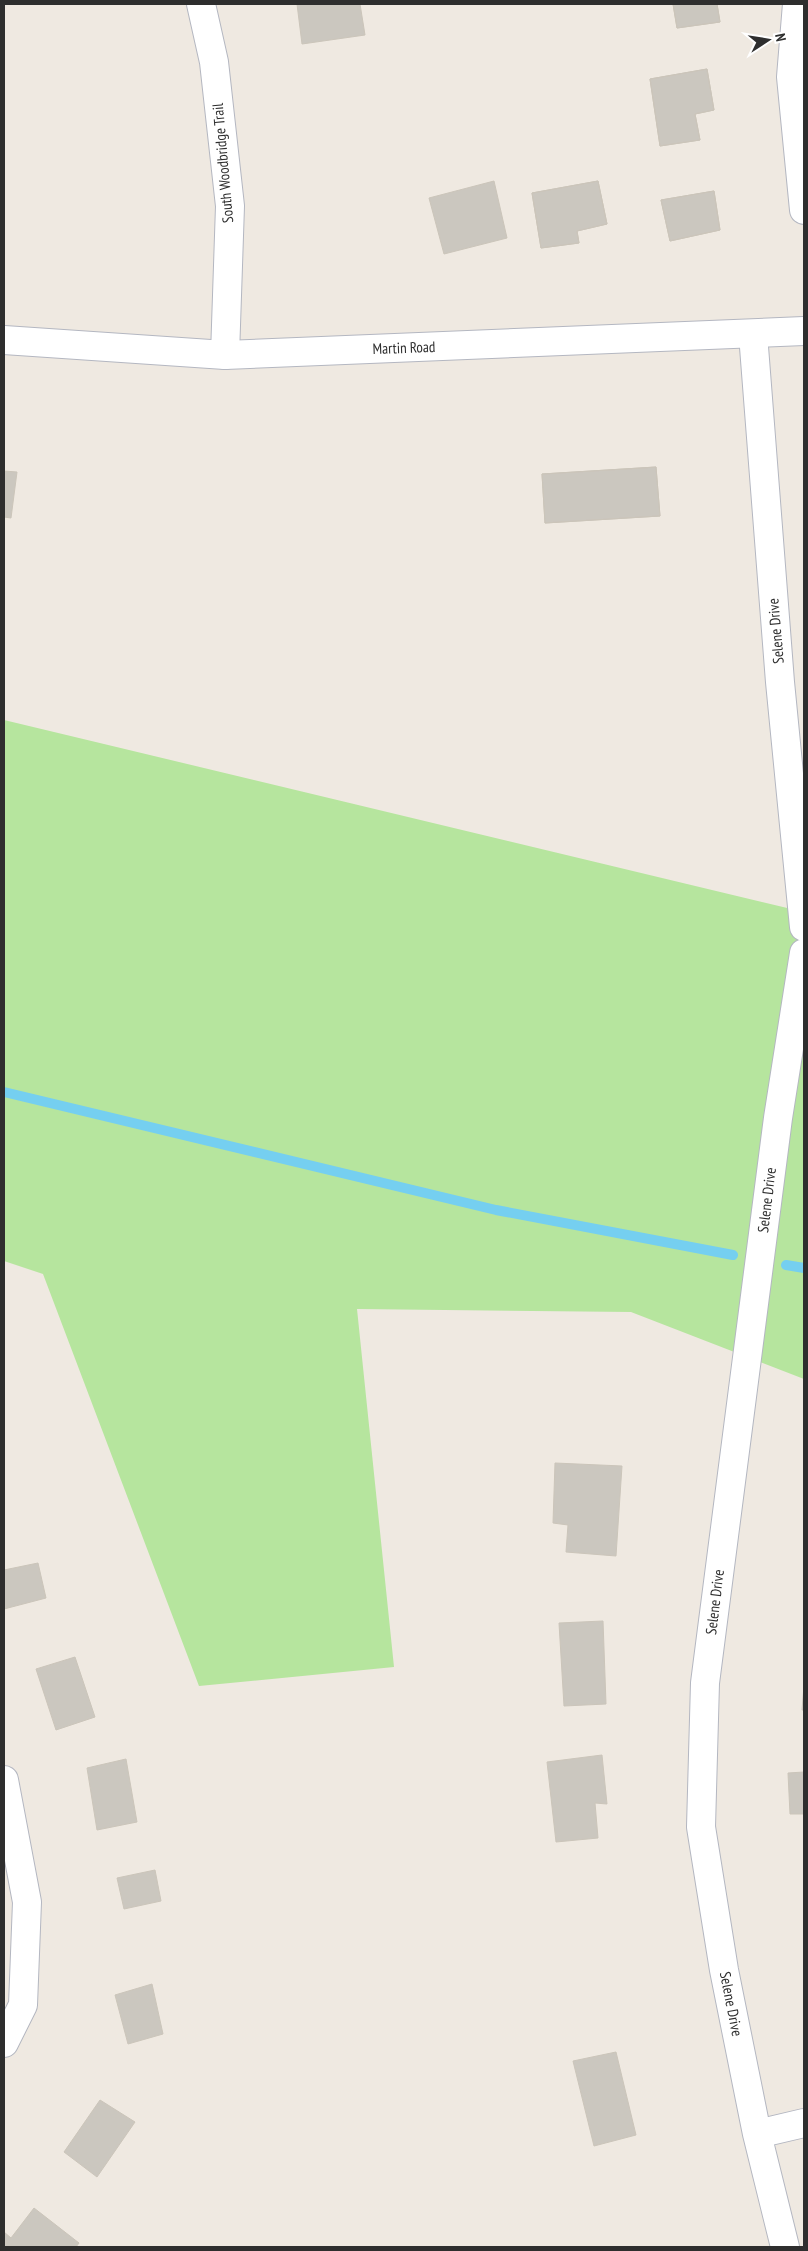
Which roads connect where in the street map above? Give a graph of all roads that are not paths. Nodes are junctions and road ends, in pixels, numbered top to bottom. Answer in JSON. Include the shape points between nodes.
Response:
{"nodes":[{"id":1,"x":201,"y":4,"type":"edge"},
{"id":2,"x":797,"y":4,"type":"edge"},
{"id":3,"x":804,"y":210,"type":"edge"},
{"id":4,"x":804,"y":331,"type":"edge"},
{"id":5,"x":753,"y":334,"type":"junction"},
{"id":6,"x":4,"y":340,"type":"edge"},
{"id":7,"x":225,"y":355,"type":"junction"},
{"id":8,"x":804,"y":927,"type":"edge"},
{"id":9,"x":804,"y":954,"type":"edge"},
{"id":10,"x":4,"y":1780,"type":"edge"},
{"id":11,"x":4,"y":2043,"type":"edge"},
{"id":12,"x":804,"y":2123,"type":"edge"},
{"id":13,"x":757,"y":2134,"type":"junction"},
{"id":14,"x":785,"y":2247,"type":"edge"}],
"edges":[{"from":1,"to":7,"type":"street","name":"South Woodbridge Trail","via":[[214,62],[230,206]]},
{"from":2,"to":3,"type":"street","via":[[791,77]]},
{"from":4,"to":5,"type":"street","name":"Martin Road"},
{"from":5,"to":7,"type":"street","name":"Martin Road"},
{"from":5,"to":8,"type":"street","name":"Selene Drive","via":[[780,682]]},
{"from":6,"to":7,"type":"street","name":"Martin Road"},
{"from":9,"to":13,"type":"street","name":"Selene Drive","via":[[778,1118],[704,1683],[701,1827],[724,1970]]},
{"from":10,"to":11,"type":"street","via":[[27,1902],[23,2004]]},
{"from":12,"to":13,"type":"street"},
{"from":13,"to":14,"type":"street","name":"Selene Drive"}]}
